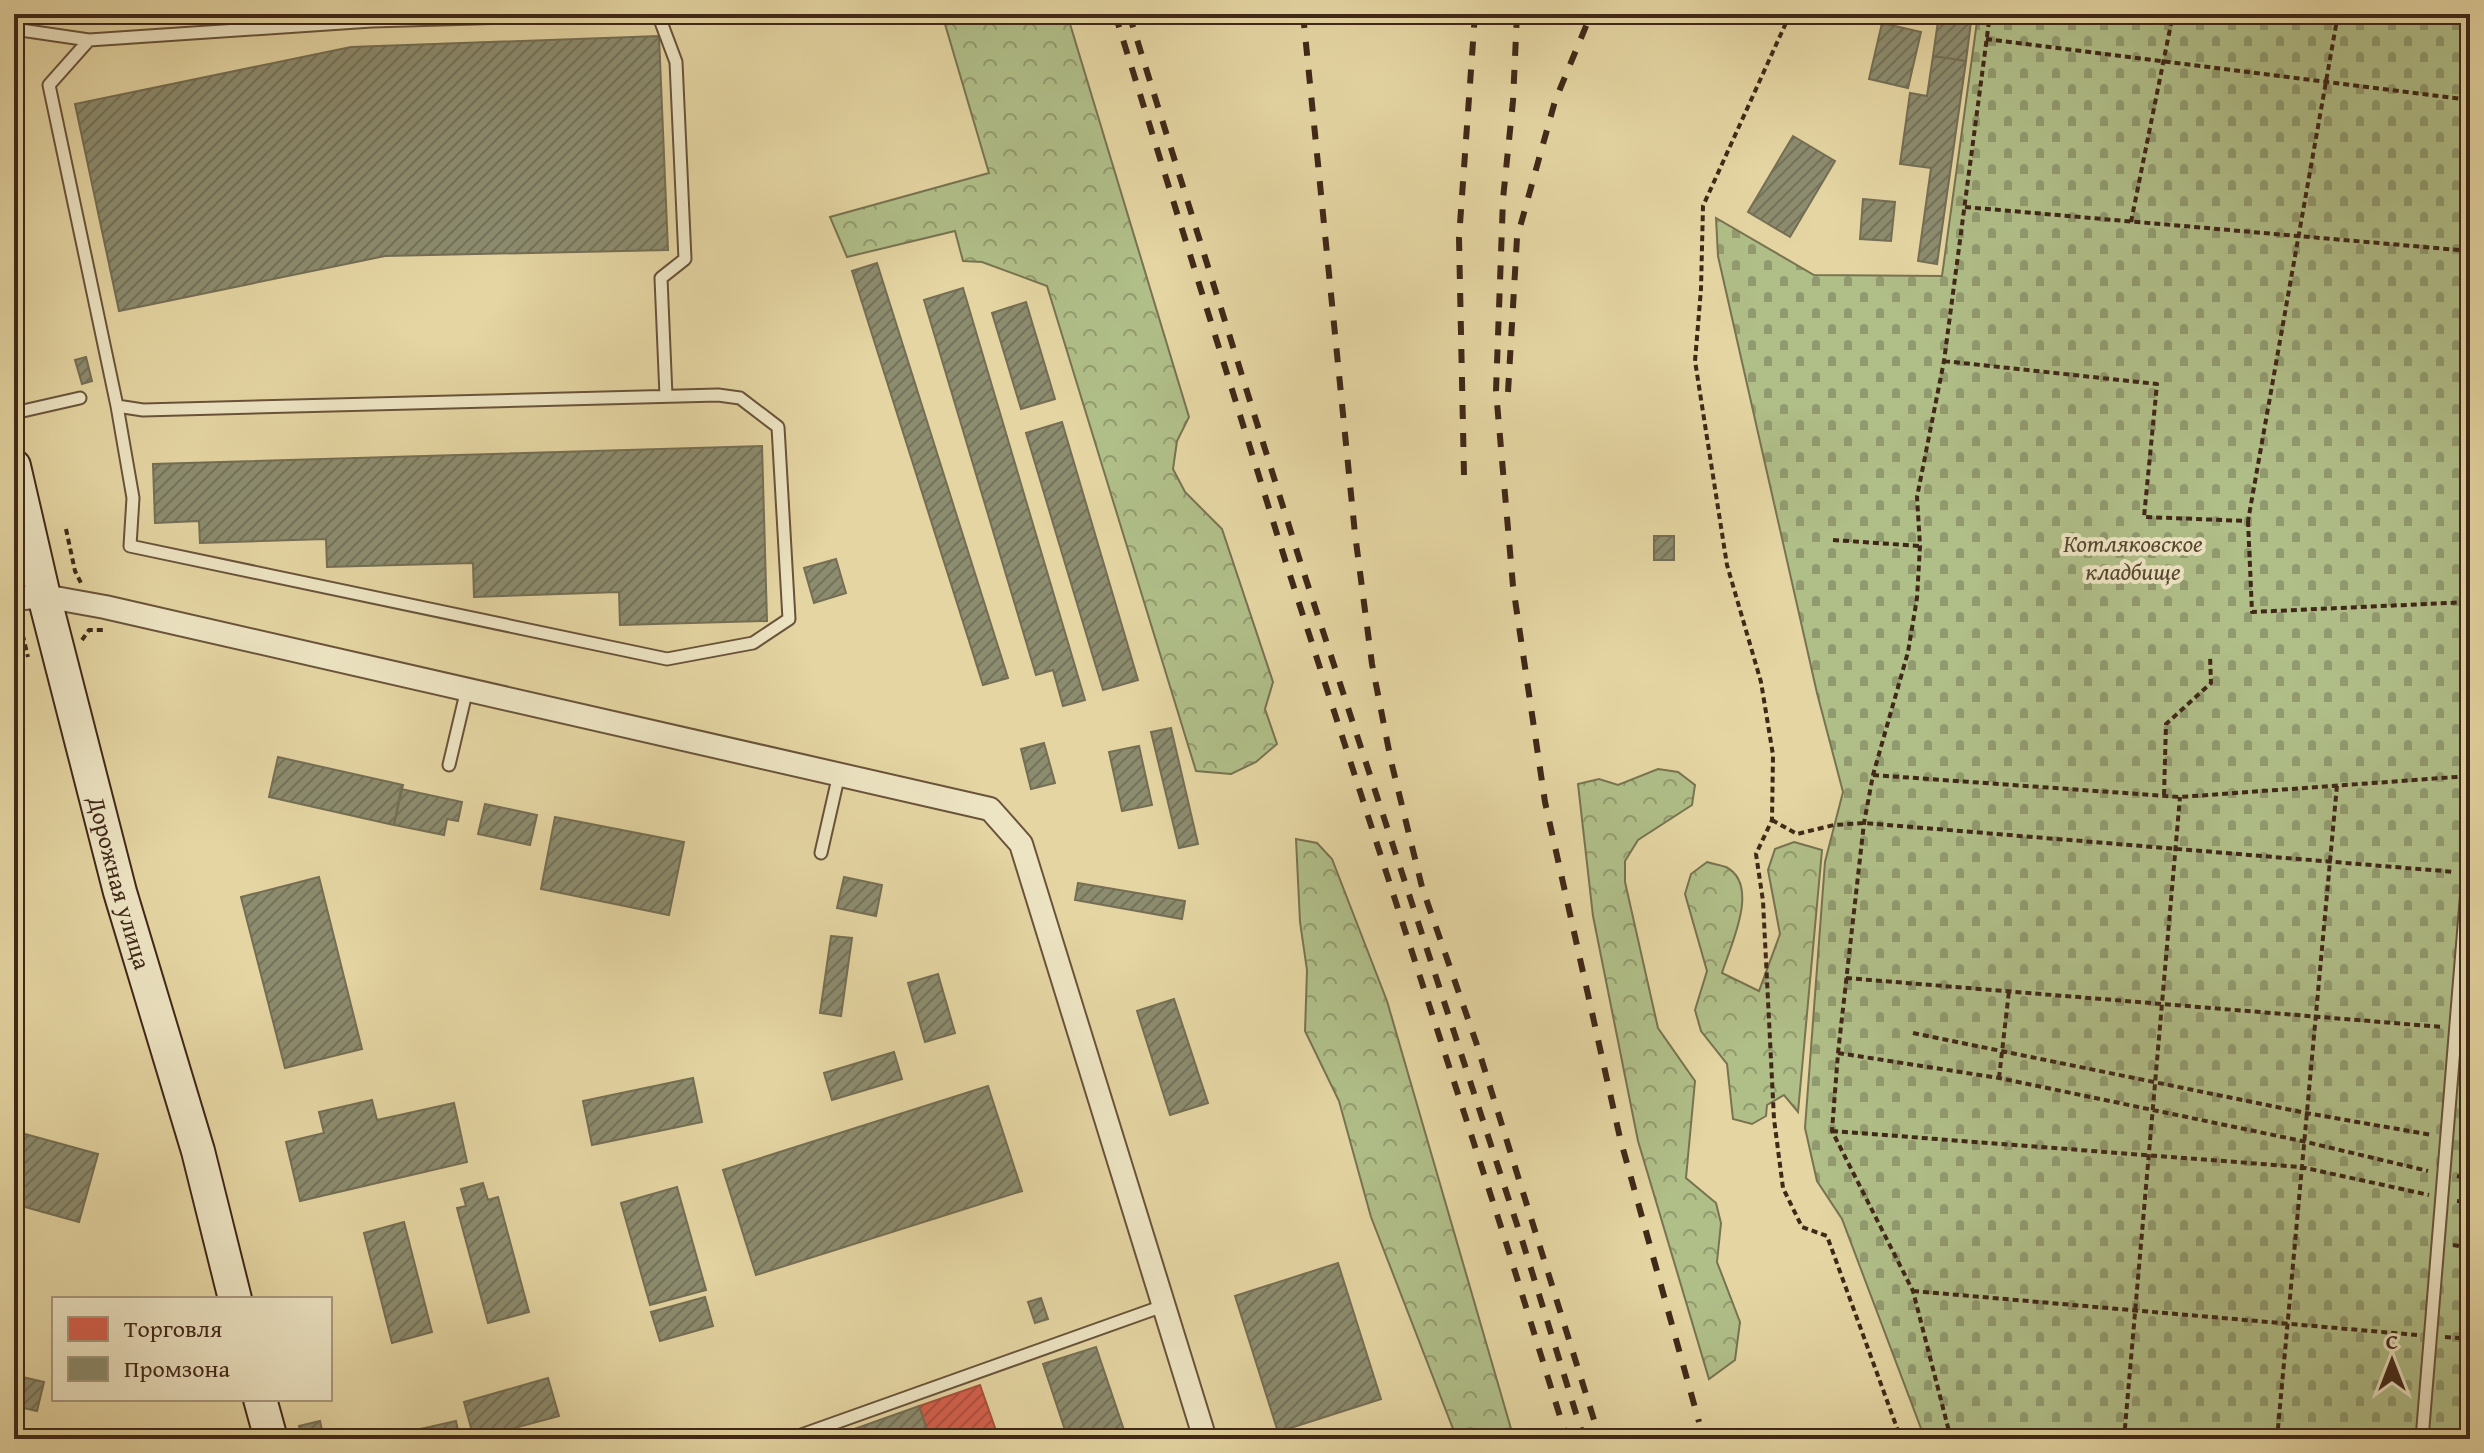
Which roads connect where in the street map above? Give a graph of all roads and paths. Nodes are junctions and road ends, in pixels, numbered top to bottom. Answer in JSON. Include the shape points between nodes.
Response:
{"nodes":[{"id":1,"x":613,"y":14,"type":"edge"},
{"id":2,"x":658,"y":14,"type":"edge"},
{"id":3,"x":1790,"y":14,"type":"edge"},
{"id":4,"x":1990,"y":14,"type":"edge"},
{"id":5,"x":2173,"y":14,"type":"edge"},
{"id":6,"x":2338,"y":14,"type":"edge"},
{"id":7,"x":14,"y":29,"type":"edge"},
{"id":8,"x":1986,"y":39,"type":"junction"},
{"id":9,"x":89,"y":40,"type":"junction"},
{"id":10,"x":2163,"y":62,"type":"junction"},
{"id":11,"x":2325,"y":82,"type":"junction"},
{"id":12,"x":2470,"y":100,"type":"edge"},
{"id":13,"x":1965,"y":207,"type":"junction"},
{"id":14,"x":2131,"y":222,"type":"junction"},
{"id":15,"x":2298,"y":236,"type":"junction"},
{"id":16,"x":2470,"y":251,"type":"edge"},
{"id":17,"x":1944,"y":361,"type":"junction"},
{"id":18,"x":666,"y":396,"type":"junction"},
{"id":19,"x":80,"y":398,"type":"dead end"},
{"id":20,"x":117,"y":406,"type":"junction"},
{"id":21,"x":14,"y":413,"type":"edge"},
{"id":22,"x":14,"y":466,"type":"edge"},
{"id":23,"x":2248,"y":521,"type":"junction"},
{"id":24,"x":66,"y":529,"type":"dead end"},
{"id":25,"x":1833,"y":540,"type":"dead end"},
{"id":26,"x":1920,"y":546,"type":"junction"},
{"id":27,"x":84,"y":589,"type":"dead end"},
{"id":28,"x":29,"y":598,"type":"edge"},
{"id":29,"x":2470,"y":602,"type":"edge"},
{"id":30,"x":14,"y":629,"type":"edge"},
{"id":31,"x":103,"y":630,"type":"dead end"},
{"id":32,"x":78,"y":645,"type":"dead end"},
{"id":33,"x":2210,"y":655,"type":"dead end"},
{"id":34,"x":28,"y":657,"type":"dead end"},
{"id":35,"x":467,"y":689,"type":"junction"},
{"id":36,"x":449,"y":765,"type":"dead end"},
{"id":37,"x":839,"y":774,"type":"junction"},
{"id":38,"x":1873,"y":775,"type":"junction"},
{"id":39,"x":2470,"y":776,"type":"edge"},
{"id":40,"x":2337,"y":785,"type":"junction"},
{"id":41,"x":2164,"y":795,"type":"junction"},
{"id":42,"x":2180,"y":797,"type":"junction"},
{"id":43,"x":1772,"y":820,"type":"junction"},
{"id":44,"x":1864,"y":823,"type":"junction"},
{"id":45,"x":2175,"y":849,"type":"junction"},
{"id":46,"x":821,"y":853,"type":"dead end"},
{"id":47,"x":2470,"y":853,"type":"edge"},
{"id":48,"x":2330,"y":862,"type":"junction"},
{"id":49,"x":2468,"y":873,"type":"junction"},
{"id":50,"x":1846,"y":978,"type":"junction"},
{"id":51,"x":2009,"y":991,"type":"junction"},
{"id":52,"x":2162,"y":1004,"type":"junction"},
{"id":53,"x":2316,"y":1017,"type":"junction"},
{"id":54,"x":2456,"y":1028,"type":"junction"},
{"id":55,"x":1913,"y":1033,"type":"dead end"},
{"id":56,"x":2002,"y":1052,"type":"junction"},
{"id":57,"x":1838,"y":1053,"type":"junction"},
{"id":58,"x":1999,"y":1078,"type":"junction"},
{"id":59,"x":2155,"y":1083,"type":"junction"},
{"id":60,"x":2153,"y":1109,"type":"junction"},
{"id":61,"x":2306,"y":1113,"type":"junction"},
{"id":62,"x":1832,"y":1131,"type":"junction"},
{"id":63,"x":2447,"y":1138,"type":"junction"},
{"id":64,"x":2302,"y":1141,"type":"junction"},
{"id":65,"x":2149,"y":1155,"type":"junction"},
{"id":66,"x":2301,"y":1167,"type":"junction"},
{"id":67,"x":2444,"y":1174,"type":"junction"},
{"id":68,"x":2470,"y":1179,"type":"edge"},
{"id":69,"x":2442,"y":1197,"type":"junction"},
{"id":70,"x":2470,"y":1203,"type":"edge"},
{"id":71,"x":1913,"y":1291,"type":"junction"},
{"id":72,"x":234,"y":1297,"type":"edge"},
{"id":73,"x":1163,"y":1306,"type":"junction"},
{"id":74,"x":2135,"y":1311,"type":"junction"},
{"id":75,"x":2287,"y":1324,"type":"junction"},
{"id":76,"x":2431,"y":1336,"type":"junction"},
{"id":77,"x":2470,"y":1339,"type":"edge"},
{"id":78,"x":261,"y":1401,"type":"edge"},
{"id":79,"x":271,"y":1439,"type":"edge"},
{"id":80,"x":790,"y":1439,"type":"edge"},
{"id":81,"x":1205,"y":1439,"type":"edge"},
{"id":82,"x":1901,"y":1439,"type":"edge"},
{"id":83,"x":1951,"y":1439,"type":"edge"},
{"id":84,"x":2124,"y":1439,"type":"edge"},
{"id":85,"x":2277,"y":1439,"type":"edge"},
{"id":86,"x":2422,"y":1439,"type":"edge"}],
"edges":[{"from":1,"to":9,"type":"lane","via":[[372,21]]},
{"from":2,"to":18,"type":"lane","via":[[676,62],[685,259],[661,278]]},
{"from":3,"to":43,"type":"path","via":[[1703,206],[1695,361],[1727,565],[1761,682],[1773,755]]},
{"from":4,"to":8,"type":"path"},
{"from":5,"to":10,"type":"path"},
{"from":6,"to":11,"type":"path"},
{"from":7,"to":9,"type":"lane"},
{"from":8,"to":10,"type":"path"},
{"from":8,"to":13,"type":"path"},
{"from":9,"to":20,"type":"lane","via":[[49,85]]},
{"from":10,"to":11,"type":"path"},
{"from":10,"to":14,"type":"path"},
{"from":11,"to":12,"type":"path"},
{"from":11,"to":15,"type":"path"},
{"from":13,"to":14,"type":"path"},
{"from":13,"to":17,"type":"path"},
{"from":14,"to":15,"type":"path"},
{"from":15,"to":16,"type":"path"},
{"from":15,"to":23,"type":"path"},
{"from":17,"to":23,"type":"path","via":[[2157,384],[2144,517]]},
{"from":17,"to":26,"type":"path","via":[[1917,497]]},
{"from":18,"to":20,"type":"lane","via":[[143,410]]},
{"from":18,"to":20,"type":"lane","via":[[740,398],[778,427],[789,619],[753,643],[667,659],[130,546],[133,498]]},
{"from":19,"to":21,"type":"lane"},
{"from":22,"to":28,"type":"main road","name":"Дорожная улица"},
{"from":23,"to":29,"type":"path","via":[[2252,612]]},
{"from":24,"to":27,"type":"path"},
{"from":25,"to":26,"type":"path"},
{"from":26,"to":38,"type":"path","via":[[1908,652]]},
{"from":28,"to":35,"type":"street","via":[[105,607]]},
{"from":28,"to":72,"type":"main road","name":"Дорожная улица","via":[[198,1151]]},
{"from":30,"to":34,"type":"path","via":[[23,636]]},
{"from":31,"to":32,"type":"path","via":[[89,630]]},
{"from":33,"to":41,"type":"path","via":[[2211,683],[2166,724]]},
{"from":35,"to":36,"type":"lane"},
{"from":35,"to":37,"type":"street"},
{"from":37,"to":46,"type":"lane"},
{"from":37,"to":73,"type":"street","via":[[990,809],[1021,844]]},
{"from":38,"to":41,"type":"path"},
{"from":38,"to":44,"type":"path"},
{"from":39,"to":40,"type":"path"},
{"from":40,"to":42,"type":"path"},
{"from":40,"to":48,"type":"path"},
{"from":41,"to":42,"type":"path"},
{"from":42,"to":45,"type":"path"},
{"from":43,"to":44,"type":"path","via":[[1797,834]]},
{"from":43,"to":82,"type":"path","via":[[1756,854],[1783,1188],[1802,1227],[1827,1236]]},
{"from":44,"to":45,"type":"path"},
{"from":44,"to":50,"type":"path"},
{"from":45,"to":48,"type":"path"},
{"from":45,"to":52,"type":"path"},
{"from":47,"to":49,"type":"lane"},
{"from":48,"to":49,"type":"path"},
{"from":48,"to":53,"type":"path"},
{"from":49,"to":54,"type":"lane"},
{"from":50,"to":51,"type":"path"},
{"from":50,"to":57,"type":"path"},
{"from":51,"to":52,"type":"path"},
{"from":51,"to":56,"type":"path"},
{"from":52,"to":53,"type":"path"},
{"from":52,"to":59,"type":"path"},
{"from":53,"to":54,"type":"path"},
{"from":53,"to":61,"type":"path"},
{"from":54,"to":63,"type":"lane"},
{"from":55,"to":56,"type":"path"},
{"from":56,"to":58,"type":"path"},
{"from":56,"to":59,"type":"path"},
{"from":57,"to":58,"type":"path"},
{"from":57,"to":62,"type":"path"},
{"from":58,"to":60,"type":"path"},
{"from":59,"to":60,"type":"path"},
{"from":59,"to":61,"type":"path"},
{"from":60,"to":64,"type":"path"},
{"from":60,"to":65,"type":"path"},
{"from":61,"to":63,"type":"path"},
{"from":61,"to":64,"type":"path"},
{"from":62,"to":65,"type":"path"},
{"from":62,"to":71,"type":"path"},
{"from":63,"to":67,"type":"lane"},
{"from":64,"to":66,"type":"path"},
{"from":64,"to":67,"type":"path"},
{"from":65,"to":66,"type":"path"},
{"from":65,"to":74,"type":"path"},
{"from":66,"to":69,"type":"path"},
{"from":66,"to":75,"type":"path"},
{"from":67,"to":68,"type":"path"},
{"from":67,"to":69,"type":"lane"},
{"from":69,"to":70,"type":"path"},
{"from":69,"to":76,"type":"lane"},
{"from":71,"to":74,"type":"path"},
{"from":71,"to":83,"type":"path"},
{"from":73,"to":80,"type":"lane"},
{"from":73,"to":81,"type":"street"},
{"from":74,"to":75,"type":"path"},
{"from":74,"to":84,"type":"path"},
{"from":75,"to":76,"type":"path"},
{"from":75,"to":85,"type":"path"},
{"from":76,"to":77,"type":"path"},
{"from":76,"to":86,"type":"lane"},
{"from":78,"to":79,"type":"main road"}]}
